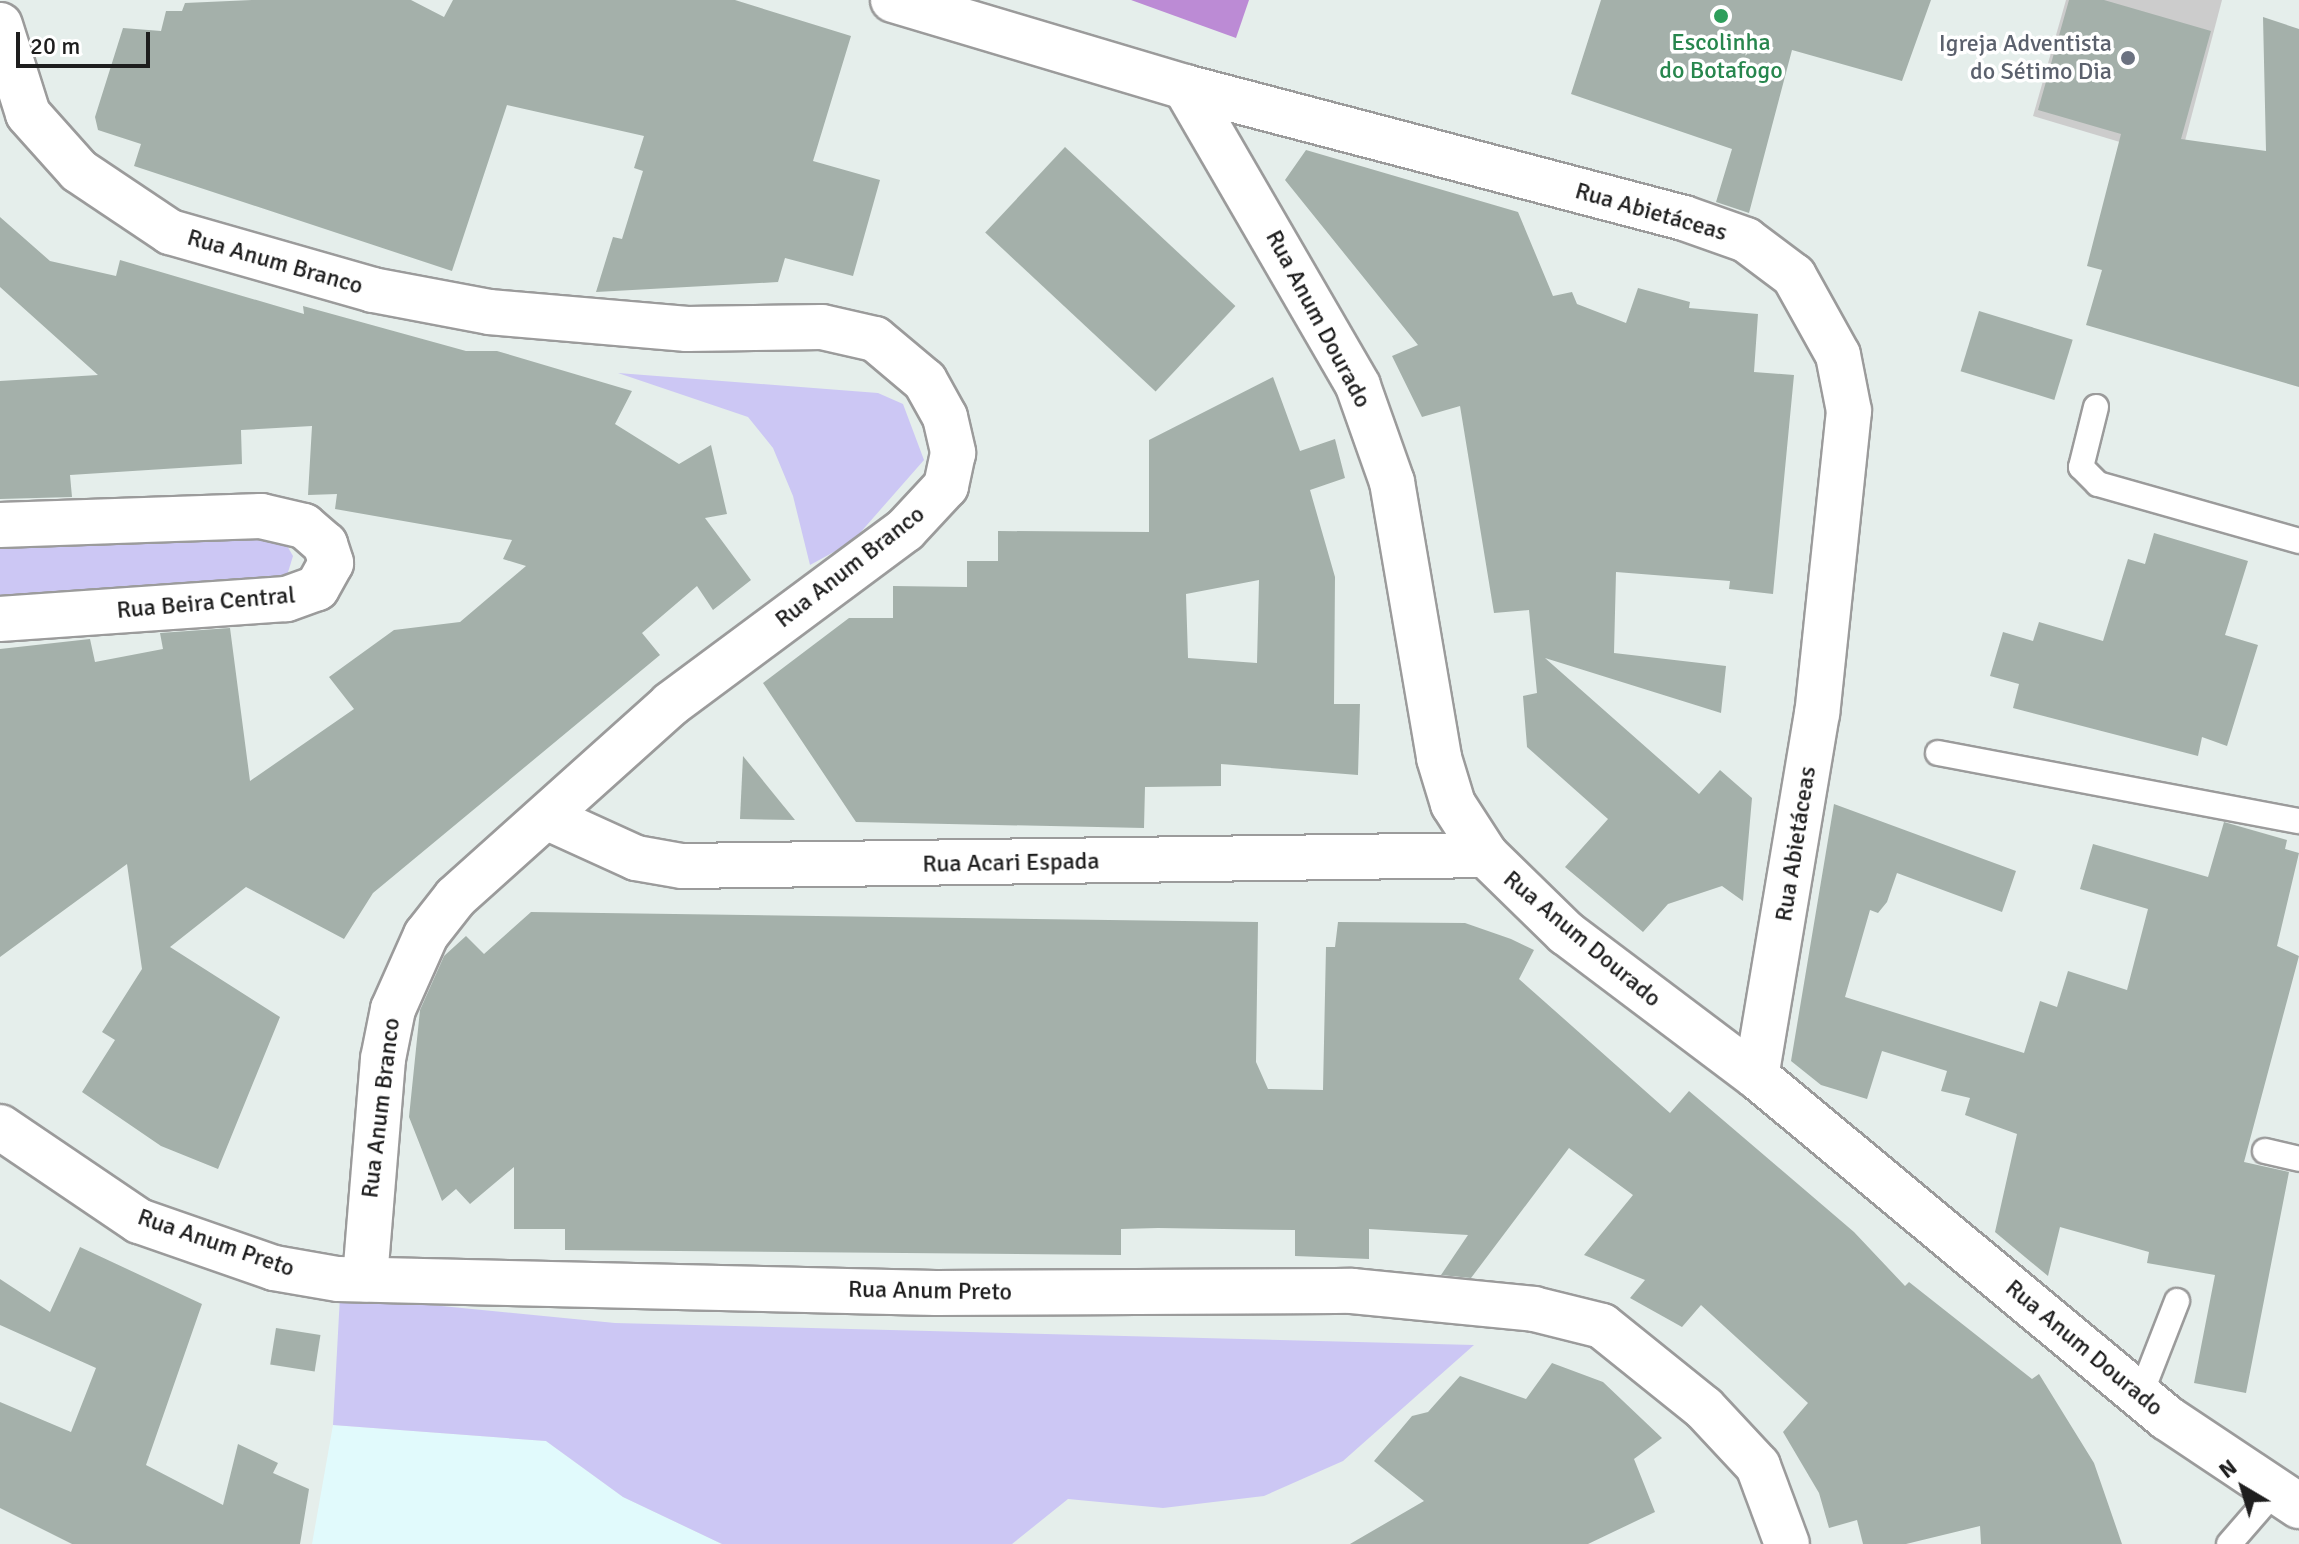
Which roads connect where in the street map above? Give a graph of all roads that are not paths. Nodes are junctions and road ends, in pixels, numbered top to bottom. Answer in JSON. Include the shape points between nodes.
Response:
{"nodes":[{"id":1,"x":893,"y":0,"type":"edge"},
{"id":2,"x":0,"y":25,"type":"edge"},
{"id":3,"x":1185,"y":87,"type":"junction"},
{"id":4,"x":2096,"y":407,"type":"dead end"},
{"id":5,"x":0,"y":525,"type":"edge"},
{"id":6,"x":2299,"y":541,"type":"edge"},
{"id":7,"x":0,"y":619,"type":"edge"},
{"id":8,"x":1938,"y":753,"type":"dead end"},
{"id":9,"x":546,"y":817,"type":"junction"},
{"id":10,"x":2299,"y":821,"type":"edge"},
{"id":11,"x":1486,"y":855,"type":"junction"},
{"id":12,"x":1756,"y":1076,"type":"junction"},
{"id":13,"x":0,"y":1127,"type":"edge"},
{"id":14,"x":2265,"y":1151,"type":"dead end"},
{"id":15,"x":2299,"y":1159,"type":"edge"},
{"id":16,"x":365,"y":1279,"type":"junction"},
{"id":17,"x":2177,"y":1301,"type":"dead end"},
{"id":18,"x":2140,"y":1396,"type":"junction"},
{"id":19,"x":2287,"y":1498,"type":"edge"},
{"id":20,"x":1787,"y":1544,"type":"edge"},
{"id":21,"x":2229,"y":1544,"type":"edge"}],
"edges":[{"from":1,"to":3,"type":"street","name":"Rua Abietáceas"},
{"from":2,"to":9,"type":"street","name":"Rua Anum Branco","via":[[28,114],[79,171],[170,232],[373,290],[489,312],[687,329],[822,327],[875,339],[925,381],[945,417],[953,453],[946,486],[905,530],[671,704]]},
{"from":3,"to":11,"type":"street","name":"Rua Anum Dourado","via":[[1358,386],[1392,482],[1439,758],[1453,804]]},
{"from":3,"to":12,"type":"street","name":"Rua Abietáceas","via":[[1721,231],[1794,276],[1820,315],[1838,355],[1848,427],[1817,713]]},
{"from":4,"to":6,"type":"lane","via":[[2081,467],[2098,484]]},
{"from":5,"to":7,"type":"street","name":"Rua Beira Central","via":[[261,516],[304,526],[325,544],[331,563],[317,588],[286,599]]},
{"from":8,"to":10,"type":"lane"},
{"from":9,"to":11,"type":"street","name":"Rua Acari Espada","via":[[636,858],[682,866]]},
{"from":9,"to":16,"type":"street","name":"Rua Anum Branco","via":[[455,898],[409,965],[383,1059]]},
{"from":11,"to":12,"type":"street","name":"Rua Anum Dourado","via":[[1566,933]]},
{"from":12,"to":18,"type":"street","name":"Rua Anum Dourado"},
{"from":13,"to":16,"type":"street","name":"Rua Anum Preto","via":[[139,1221],[274,1268]]},
{"from":14,"to":15,"type":"lane"},
{"from":16,"to":20,"type":"street","name":"Rua Anum Preto","via":[[936,1293],[1352,1291],[1534,1309],[1602,1326],[1704,1408],[1758,1466]]},
{"from":17,"to":18,"type":"lane"},
{"from":18,"to":19,"type":"street","name":"Rua Anum Dourado"},
{"from":19,"to":21,"type":"lane"}]}
